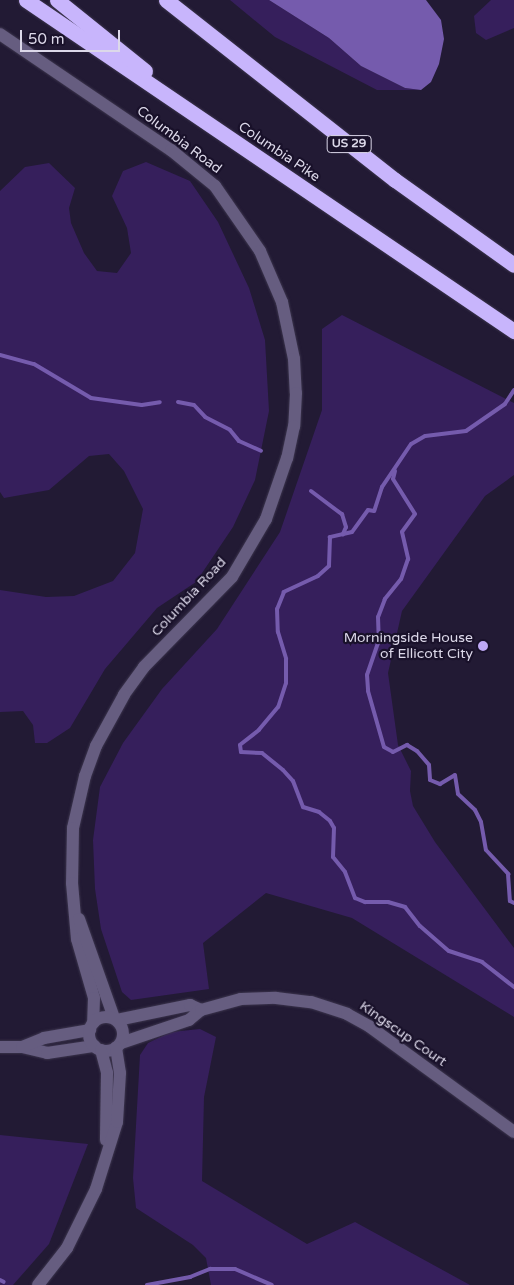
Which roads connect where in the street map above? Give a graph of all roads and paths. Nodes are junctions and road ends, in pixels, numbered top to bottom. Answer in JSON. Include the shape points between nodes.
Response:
{"nodes":[{"id":1,"x":26,"y":0,"type":"edge"},
{"id":2,"x":57,"y":0,"type":"edge"},
{"id":3,"x":168,"y":0,"type":"edge"},
{"id":4,"x":0,"y":34,"type":"edge"},
{"id":5,"x":241,"y":146,"type":"junction"},
{"id":6,"x":514,"y":264,"type":"edge"},
{"id":7,"x":514,"y":331,"type":"edge"},
{"id":8,"x":75,"y":910,"type":"junction"},
{"id":9,"x":201,"y":1010,"type":"junction"},
{"id":10,"x":115,"y":1019,"type":"junction"},
{"id":11,"x":91,"y":1027,"type":"junction"},
{"id":12,"x":118,"y":1045,"type":"junction"},
{"id":13,"x":0,"y":1047,"type":"edge"},
{"id":14,"x":22,"y":1047,"type":"junction"},
{"id":15,"x":98,"y":1048,"type":"junction"},
{"id":16,"x":514,"y":1132,"type":"edge"},
{"id":17,"x":106,"y":1152,"type":"junction"},
{"id":18,"x":38,"y":1285,"type":"edge"}],
"edges":[{"from":1,"to":5,"type":"highway","name":"Columbia Pike"},
{"from":2,"to":5,"type":"highway"},
{"from":3,"to":6,"type":"highway","number":"US 29","via":[[395,180]]},
{"from":4,"to":8,"type":"street","name":"Columbia Road","via":[[171,150],[215,186],[260,251],[282,302],[294,359],[294,426],[287,458],[266,519],[232,577],[144,667],[124,695],[96,746],[73,828]]},
{"from":5,"to":7,"type":"highway","name":"Columbia Pike"},
{"from":8,"to":10,"type":"street","name":"Columbia Road"},
{"from":8,"to":11,"type":"street","name":"Columbia Road","via":[[77,939],[94,998]]},
{"from":9,"to":10,"type":"street","name":"Kingscup Court","via":[[190,1005]]},
{"from":9,"to":12,"type":"street","name":"Kingscup Court","via":[[189,1020]]},
{"from":9,"to":16,"type":"street","name":"Kingscup Court","via":[[241,999],[276,998],[311,1002],[347,1014],[370,1027]]},
{"from":10,"to":11,"type":"street","via":[[102,1017]]},
{"from":10,"to":12,"type":"street","via":[[123,1033]]},
{"from":11,"to":14,"type":"street","via":[[44,1038]]},
{"from":11,"to":15,"type":"street"},
{"from":12,"to":15,"type":"street"},
{"from":12,"to":17,"type":"street","via":[[120,1073],[116,1122]]},
{"from":13,"to":14,"type":"street"},
{"from":14,"to":15,"type":"street","via":[[47,1053]]},
{"from":15,"to":17,"type":"street","via":[[107,1073]]},
{"from":17,"to":18,"type":"street","via":[[82,1221],[67,1248]]}]}
